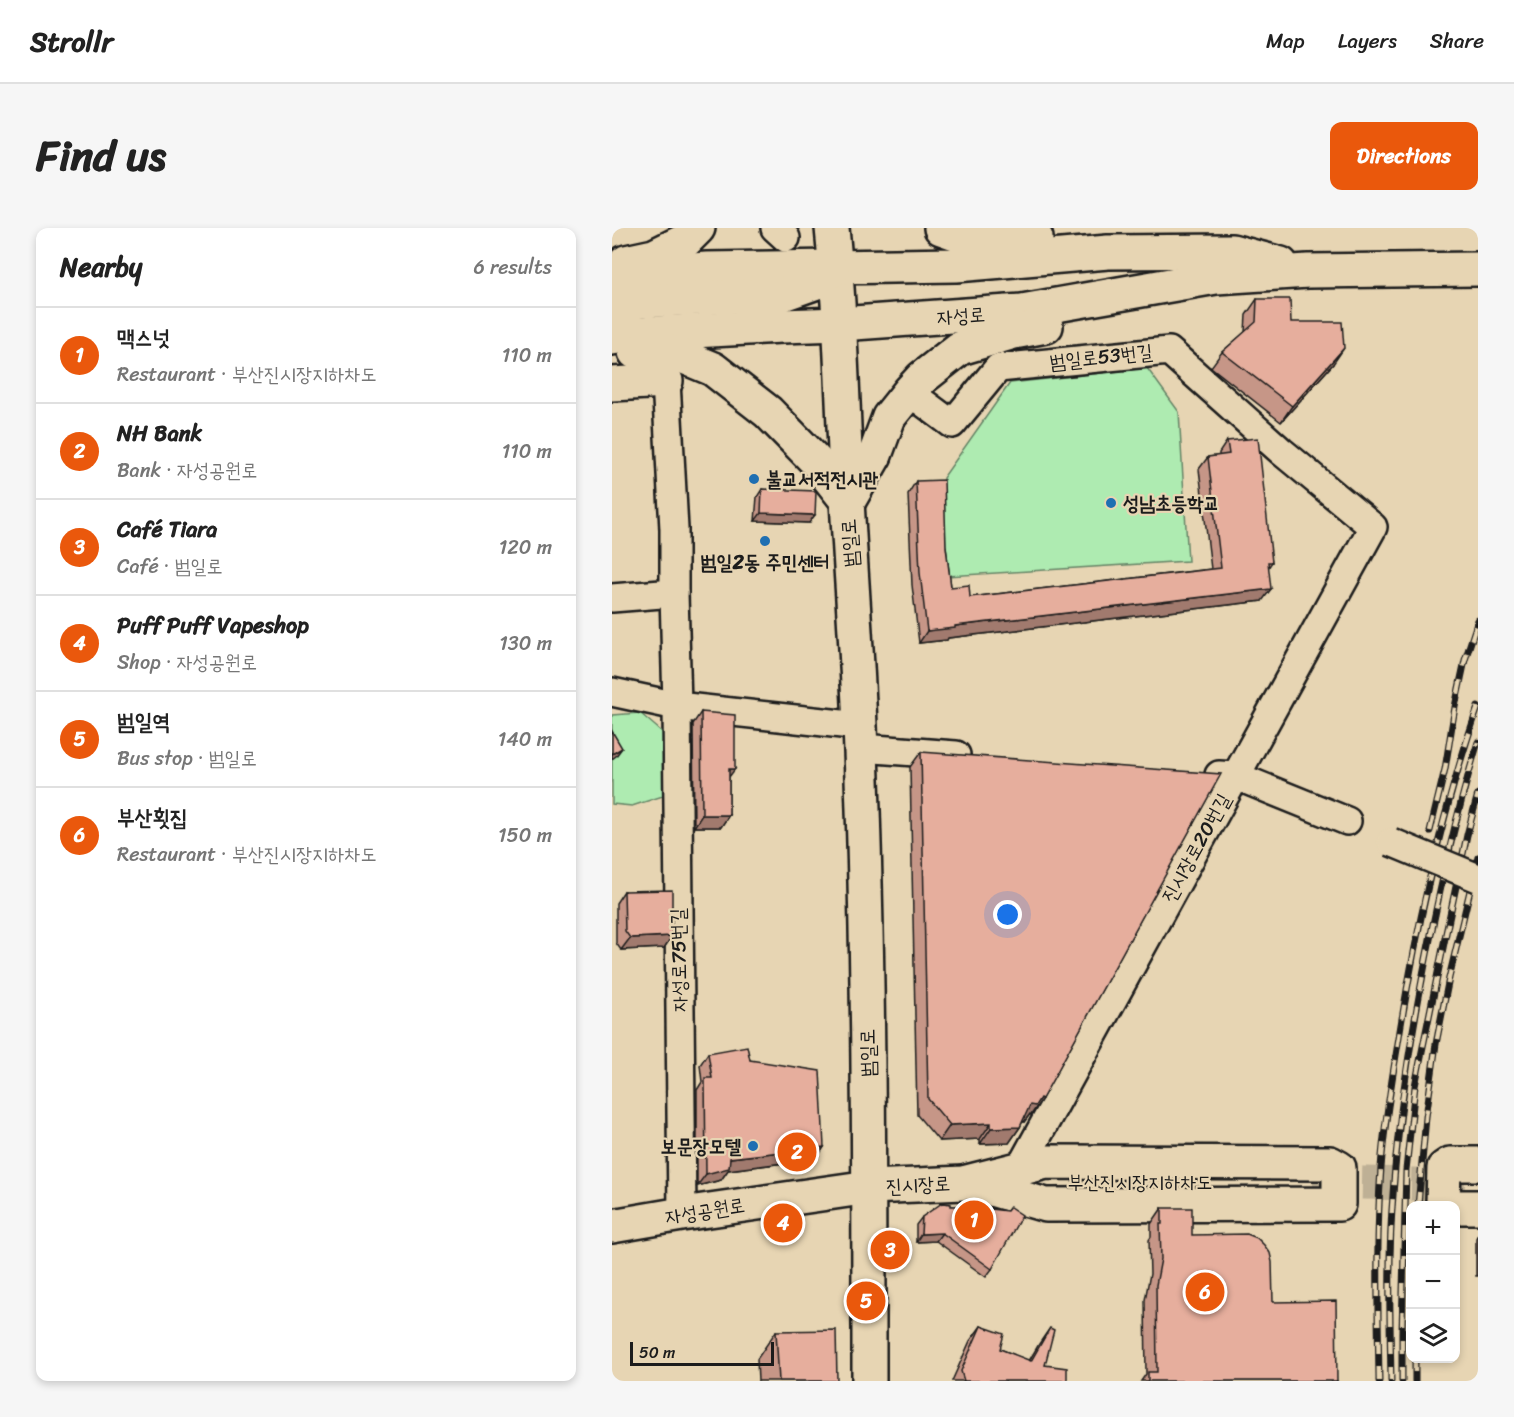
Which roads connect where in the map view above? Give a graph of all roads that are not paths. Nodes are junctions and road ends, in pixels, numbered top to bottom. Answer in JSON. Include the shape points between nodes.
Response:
{"nodes":[{"id":1,"x":698,"y":228,"type":"edge"},
{"id":2,"x":832,"y":228,"type":"edge"},
{"id":3,"x":941,"y":228,"type":"edge"},
{"id":4,"x":1108,"y":252,"type":"junction"},
{"id":5,"x":836,"y":267,"type":"junction"},
{"id":6,"x":612,"y":269,"type":"edge"},
{"id":7,"x":1478,"y":269,"type":"edge"},
{"id":8,"x":1308,"y":271,"type":"junction"},
{"id":9,"x":612,"y":276,"type":"edge"},
{"id":10,"x":1216,"y":277,"type":"junction"},
{"id":11,"x":612,"y":306,"type":"edge"},
{"id":12,"x":840,"y":324,"type":"junction"},
{"id":13,"x":612,"y":338,"type":"edge"},
{"id":14,"x":612,"y":351,"type":"edge"},
{"id":15,"x":666,"y":381,"type":"joint"},
{"id":16,"x":612,"y":384,"type":"edge"},
{"id":17,"x":909,"y":392,"type":"junction"},
{"id":18,"x":848,"y":502,"type":"junction"},
{"id":19,"x":1373,"y":527,"type":"joint"},
{"id":20,"x":674,"y":593,"type":"junction"},
{"id":21,"x":612,"y":597,"type":"edge"},
{"id":22,"x":612,"y":692,"type":"edge"},
{"id":23,"x":677,"y":706,"type":"junction"},
{"id":24,"x":860,"y":737,"type":"junction"},
{"id":25,"x":978,"y":757,"type":"edge"},
{"id":26,"x":1201,"y":773,"type":"edge"},
{"id":27,"x":1236,"y":776,"type":"junction"},
{"id":28,"x":1347,"y":821,"type":"dead end"},
{"id":29,"x":1391,"y":842,"type":"dead end"},
{"id":30,"x":1478,"y":878,"type":"edge"},
{"id":31,"x":1020,"y":1168,"type":"junction"},
{"id":32,"x":967,"y":1182,"type":"junction"},
{"id":33,"x":1313,"y":1182,"type":"tunnel mouth"},
{"id":34,"x":869,"y":1188,"type":"junction"},
{"id":35,"x":682,"y":1214,"type":"junction"},
{"id":36,"x":612,"y":1226,"type":"edge"},
{"id":37,"x":869,"y":1381,"type":"edge"}],
"edges":[{"from":1,"to":6,"type":"main road","via":[[686,240],[654,256],[618,264]]},
{"from":2,"to":5,"type":"main road","name":"범일로"},
{"from":3,"to":4,"type":"main road","via":[[972,239],[1051,238]]},
{"from":4,"to":5,"type":"main road","name":"자성로","via":[[956,265]]},
{"from":4,"to":8,"type":"main road","name":"자성로","via":[[1232,251]]},
{"from":5,"to":9,"type":"main road","name":"자성로","via":[[707,269]]},
{"from":5,"to":11,"type":"main road","via":[[814,283],[783,294]]},
{"from":5,"to":12,"type":"main road","name":"범일로"},
{"from":7,"to":8,"type":"main road","name":"자성로"},
{"from":8,"to":10,"type":"main road","name":"자성로"},
{"from":10,"to":12,"type":"main road","name":"자성로","via":[[1022,311]]},
{"from":10,"to":17,"type":"main road","via":[[1143,304],[960,348]]},
{"from":12,"to":13,"type":"main road","name":"자성로"},
{"from":12,"to":18,"type":"main road","name":"범일로"},
{"from":14,"to":18,"type":"main road","via":[[672,352],[713,369],[768,412],[814,459]]},
{"from":15,"to":16,"type":"main road"},
{"from":15,"to":20,"type":"street","name":"자성로75번길"},
{"from":17,"to":18,"type":"main road","via":[[889,417],[875,455]]},
{"from":17,"to":19,"type":"street","name":"범일로53번길","via":[[952,424],[998,368],[1169,351]]},
{"from":18,"to":24,"type":"main road","name":"범일로"},
{"from":19,"to":27,"type":"street","name":"진시장로20번길"},
{"from":20,"to":21,"type":"street"},
{"from":20,"to":23,"type":"street","name":"자성로75번길"},
{"from":22,"to":23,"type":"street"},
{"from":23,"to":24,"type":"street"},
{"from":23,"to":35,"type":"street","name":"자성로75번길"},
{"from":24,"to":25,"type":"street"},
{"from":24,"to":34,"type":"main road","name":"범일로"},
{"from":26,"to":27,"type":"street"},
{"from":27,"to":28,"type":"street"},
{"from":27,"to":31,"type":"street","name":"진시장로20번길"},
{"from":29,"to":30,"type":"street","bridge":true},
{"from":31,"to":32,"type":"main road"},
{"from":31,"to":32,"type":"main road","via":[[1046,1162],[1330,1163],[1339,1168],[1339,1204],[1046,1205]]},
{"from":32,"to":33,"type":"main road","name":"부산진시장지하차도"},
{"from":32,"to":34,"type":"main road","name":"진시장로"},
{"from":34,"to":35,"type":"main road","name":"자성공원로"},
{"from":34,"to":37,"type":"main road","name":"범일로"},
{"from":35,"to":36,"type":"main road","name":"자성공원로"}]}
